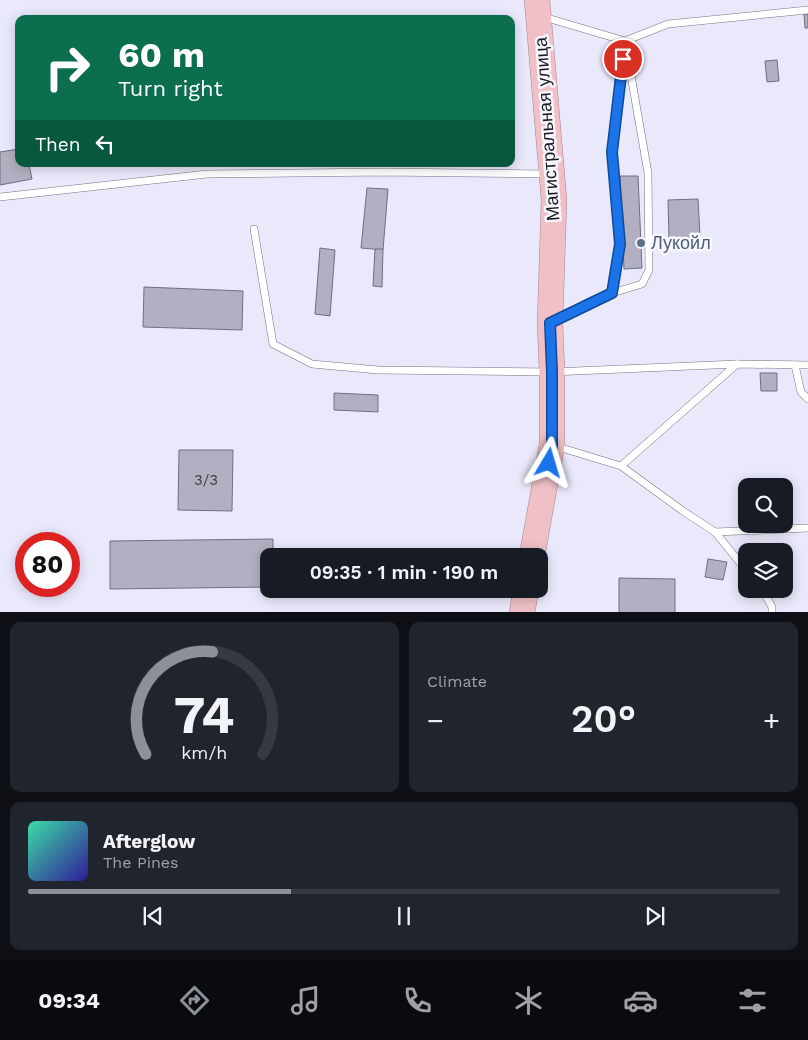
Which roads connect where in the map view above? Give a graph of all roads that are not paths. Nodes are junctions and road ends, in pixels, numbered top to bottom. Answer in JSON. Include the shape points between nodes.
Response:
{"nodes":[{"id":1,"x":538,"y":8,"type":"edge"},
{"id":2,"x":808,"y":10,"type":"edge"},
{"id":3,"x":625,"y":40,"type":"junction"},
{"id":4,"x":552,"y":174,"type":"junction"},
{"id":5,"x":0,"y":197,"type":"edge"},
{"id":6,"x":254,"y":229,"type":"dead end"},
{"id":7,"x":612,"y":293,"type":"junction"},
{"id":8,"x":550,"y":323,"type":"junction"},
{"id":9,"x":737,"y":364,"type":"junction"},
{"id":10,"x":795,"y":365,"type":"junction"},
{"id":11,"x":808,"y":365,"type":"edge"},
{"id":12,"x":552,"y":372,"type":"junction"},
{"id":13,"x":808,"y":399,"type":"edge"},
{"id":14,"x":552,"y":445,"type":"junction"},
{"id":15,"x":621,"y":466,"type":"junction"},
{"id":16,"x":808,"y":528,"type":"edge"},
{"id":17,"x":715,"y":532,"type":"junction"},
{"id":18,"x":533,"y":548,"type":"edge"},
{"id":19,"x":738,"y":560,"type":"edge"},
{"id":20,"x":524,"y":598,"type":"edge"},
{"id":21,"x":767,"y":598,"type":"edge"},
{"id":22,"x":522,"y":612,"type":"edge"},
{"id":23,"x":772,"y":612,"type":"edge"}],
"edges":[{"from":1,"to":3,"type":"lane"},
{"from":1,"to":4,"type":"highway","name":"Магистральная улица"},
{"from":2,"to":3,"type":"lane","via":[[668,24]]},
{"from":3,"to":7,"type":"lane","via":[[612,152],[620,244]]},
{"from":3,"to":7,"type":"lane","via":[[648,173],[649,270],[642,284]]},
{"from":4,"to":5,"type":"lane","via":[[207,174]]},
{"from":4,"to":8,"type":"highway","name":"Магистральная улица"},
{"from":6,"to":12,"type":"lane","via":[[273,344],[312,364],[378,370]]},
{"from":7,"to":8,"type":"lane"},
{"from":8,"to":12,"type":"highway","name":"Магистральная улица"},
{"from":9,"to":10,"type":"lane"},
{"from":9,"to":12,"type":"lane"},
{"from":9,"to":15,"type":"lane"},
{"from":10,"to":11,"type":"lane"},
{"from":10,"to":13,"type":"lane","via":[[801,392]]},
{"from":12,"to":14,"type":"highway","name":"Магистральная улица"},
{"from":14,"to":15,"type":"lane"},
{"from":14,"to":18,"type":"highway","name":"Магистральная улица"},
{"from":15,"to":17,"type":"lane"},
{"from":16,"to":17,"type":"lane"},
{"from":17,"to":19,"type":"lane"},
{"from":20,"to":22,"type":"highway"},
{"from":21,"to":23,"type":"lane"}]}
